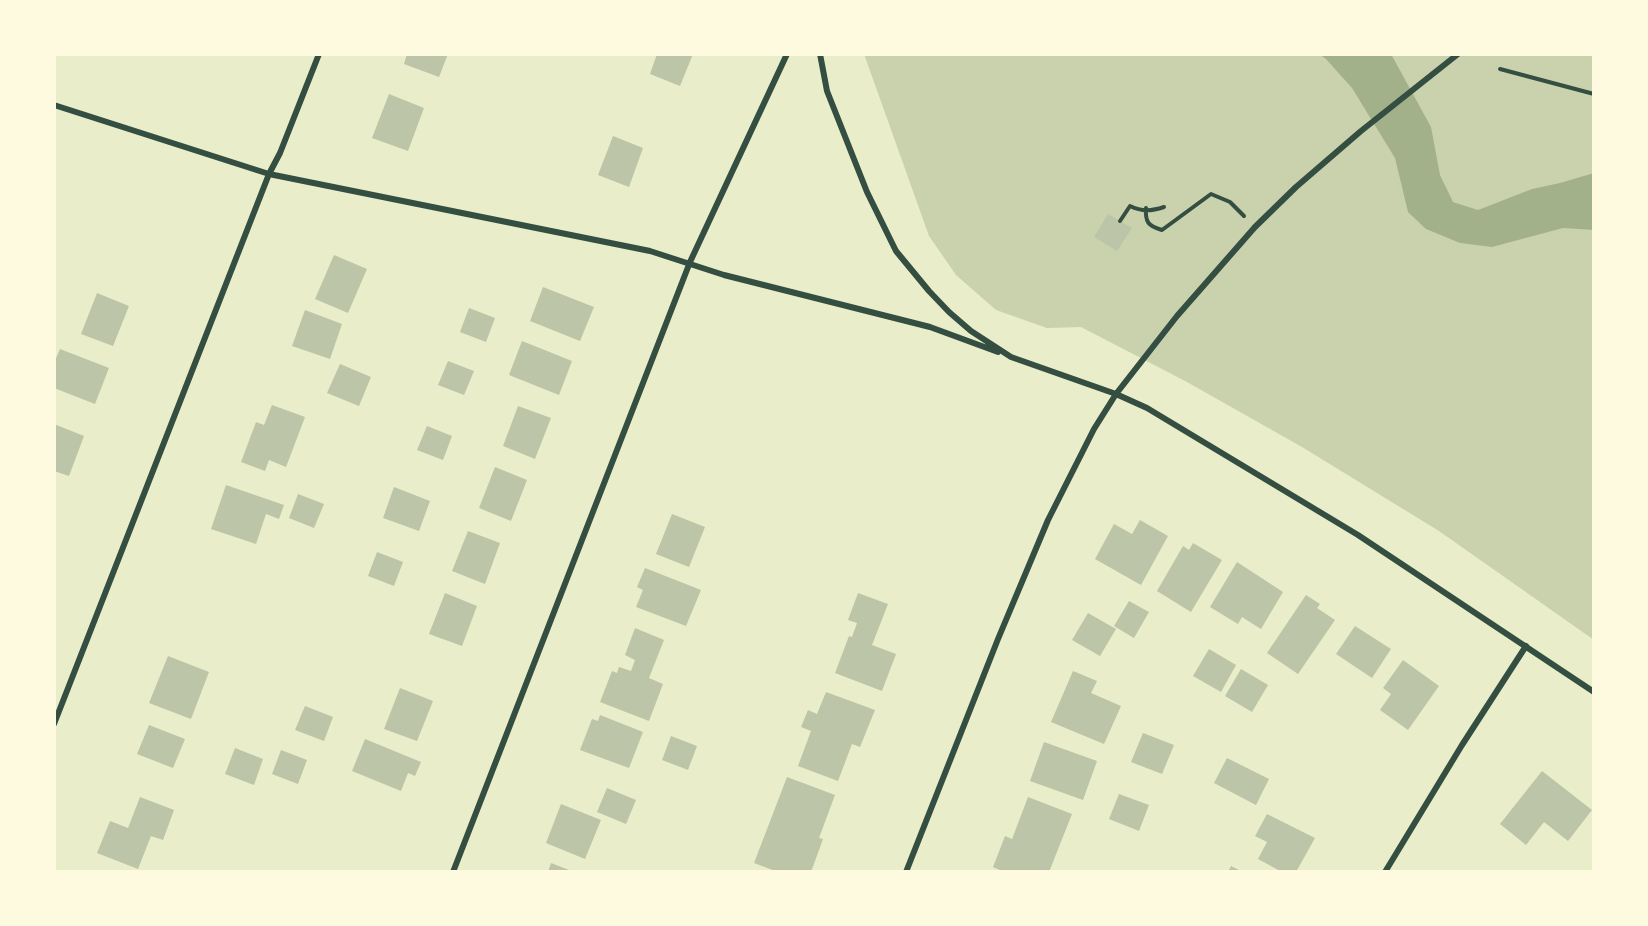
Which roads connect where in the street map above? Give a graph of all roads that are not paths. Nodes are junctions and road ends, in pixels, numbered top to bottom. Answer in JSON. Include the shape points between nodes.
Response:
{"nodes":[{"id":1,"x":319,"y":54,"type":"edge"},
{"id":2,"x":787,"y":54,"type":"edge"},
{"id":3,"x":820,"y":54,"type":"edge"},
{"id":4,"x":1458,"y":54,"type":"edge"},
{"id":5,"x":54,"y":105,"type":"edge"},
{"id":6,"x":269,"y":174,"type":"junction"},
{"id":7,"x":690,"y":262,"type":"junction"},
{"id":8,"x":1011,"y":357,"type":"junction"},
{"id":9,"x":1116,"y":394,"type":"junction"},
{"id":10,"x":1526,"y":646,"type":"junction"},
{"id":11,"x":1594,"y":692,"type":"edge"},
{"id":12,"x":54,"y":724,"type":"edge"},
{"id":13,"x":453,"y":872,"type":"edge"},
{"id":14,"x":906,"y":872,"type":"edge"},
{"id":15,"x":1385,"y":872,"type":"edge"}],
"edges":[{"from":1,"to":6,"type":"street"},
{"from":2,"to":7,"type":"street"},
{"from":3,"to":8,"type":"street","via":[[831,101],[867,192],[896,251],[949,312]]},
{"from":4,"to":9,"type":"street","via":[[1361,131],[1255,227],[1177,316]]},
{"from":5,"to":6,"type":"street"},
{"from":6,"to":7,"type":"street"},
{"from":6,"to":12,"type":"street"},
{"from":7,"to":8,"type":"street","via":[[724,275],[930,327]]},
{"from":7,"to":13,"type":"street"},
{"from":8,"to":9,"type":"street"},
{"from":9,"to":10,"type":"street","via":[[1147,408],[1358,535]]},
{"from":9,"to":14,"type":"street","via":[[1048,520]]},
{"from":10,"to":11,"type":"street"},
{"from":10,"to":15,"type":"street"}]}
